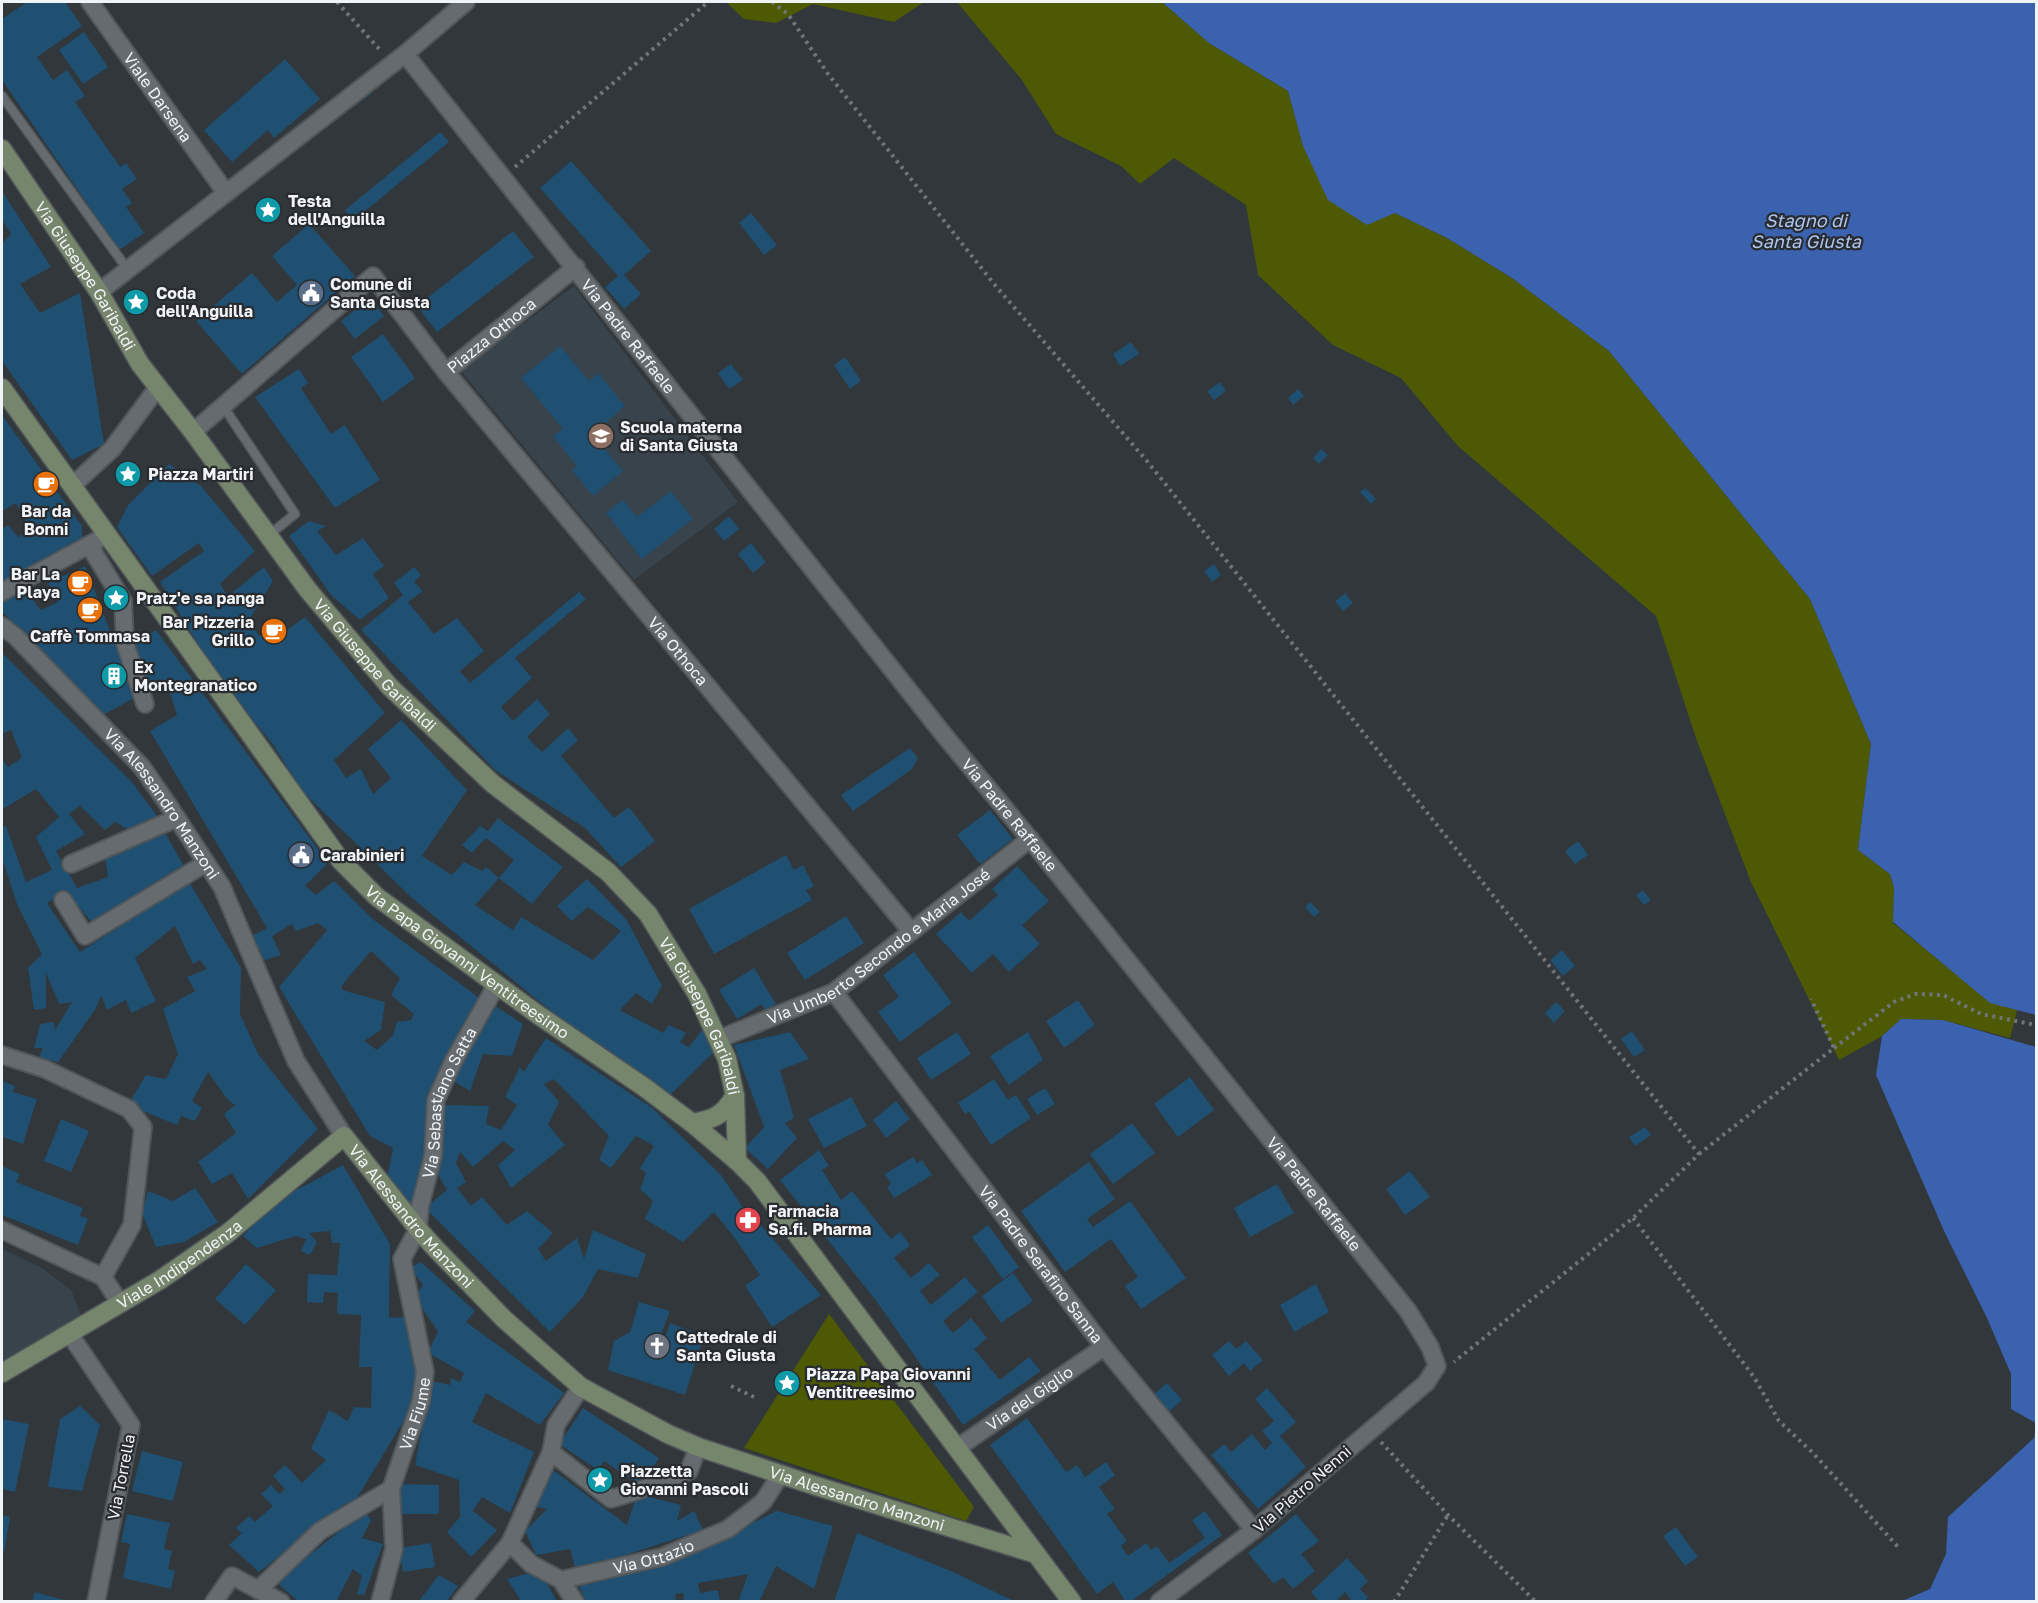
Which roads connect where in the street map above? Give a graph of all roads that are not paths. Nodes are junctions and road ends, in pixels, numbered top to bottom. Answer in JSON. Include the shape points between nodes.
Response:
{"nodes":[{"id":1,"x":90,"y":2,"type":"edge"},
{"id":2,"x":466,"y":2,"type":"edge"},
{"id":3,"x":399,"y":59,"type":"junction"},
{"id":4,"x":2,"y":96,"type":"edge"},
{"id":5,"x":2,"y":149,"type":"edge"},
{"id":6,"x":226,"y":194,"type":"junction"},
{"id":7,"x":576,"y":267,"type":"junction"},
{"id":8,"x":128,"y":270,"type":"junction"},
{"id":9,"x":99,"y":292,"type":"junction"},
{"id":10,"x":446,"y":372,"type":"junction"},
{"id":11,"x":158,"y":387,"type":"junction"},
{"id":12,"x":2,"y":388,"type":"edge"},
{"id":13,"x":223,"y":406,"type":"junction"},
{"id":14,"x":193,"y":432,"type":"junction"},
{"id":15,"x":72,"y":486,"type":"junction"},
{"id":16,"x":269,"y":535,"type":"junction"},
{"id":17,"x":107,"y":536,"type":"junction"},
{"id":18,"x":89,"y":545,"type":"junction"},
{"id":19,"x":2,"y":592,"type":"edge"},
{"id":20,"x":2,"y":626,"type":"edge"},
{"id":21,"x":146,"y":704,"type":"dead end"},
{"id":22,"x":177,"y":818,"type":"junction"},
{"id":23,"x":1030,"y":839,"type":"junction"},
{"id":24,"x":206,"y":863,"type":"junction"},
{"id":25,"x":71,"y":864,"type":"dead end"},
{"id":26,"x":63,"y":900,"type":"dead end"},
{"id":27,"x":911,"y":931,"type":"junction"},
{"id":28,"x":496,"y":984,"type":"junction"},
{"id":29,"x":834,"y":992,"type":"junction"},
{"id":30,"x":719,"y":1039,"type":"junction"},
{"id":31,"x":2,"y":1055,"type":"edge"},
{"id":32,"x":735,"y":1096,"type":"junction"},
{"id":33,"x":692,"y":1123,"type":"junction"},
{"id":34,"x":344,"y":1136,"type":"junction"},
{"id":35,"x":737,"y":1161,"type":"junction"},
{"id":36,"x":418,"y":1229,"type":"junction"},
{"id":37,"x":2,"y":1230,"type":"edge"},
{"id":38,"x":103,"y":1277,"type":"junction"},
{"id":39,"x":120,"y":1304,"type":"junction"},
{"id":40,"x":69,"y":1334,"type":"junction"},
{"id":41,"x":1104,"y":1347,"type":"junction"},
{"id":42,"x":1437,"y":1366,"type":"joint"},
{"id":43,"x":2,"y":1373,"type":"edge"},
{"id":44,"x":581,"y":1387,"type":"junction"},
{"id":45,"x":698,"y":1447,"type":"junction"},
{"id":46,"x":957,"y":1449,"type":"junction"},
{"id":47,"x":551,"y":1452,"type":"junction"},
{"id":48,"x":781,"y":1474,"type":"junction"},
{"id":49,"x":391,"y":1489,"type":"junction"},
{"id":50,"x":1254,"y":1530,"type":"junction"},
{"id":51,"x":510,"y":1543,"type":"junction"},
{"id":52,"x":1036,"y":1554,"type":"junction"},
{"id":53,"x":561,"y":1580,"type":"junction"},
{"id":54,"x":258,"y":1590,"type":"junction"},
{"id":55,"x":96,"y":1602,"type":"edge"},
{"id":56,"x":214,"y":1602,"type":"edge"},
{"id":57,"x":281,"y":1602,"type":"edge"},
{"id":58,"x":380,"y":1602,"type":"edge"},
{"id":59,"x":460,"y":1602,"type":"edge"},
{"id":60,"x":575,"y":1602,"type":"edge"},
{"id":61,"x":1071,"y":1602,"type":"edge"},
{"id":62,"x":1159,"y":1602,"type":"edge"}],
"edges":[{"from":1,"to":6,"type":"street","name":"Viale Darsena"},
{"from":2,"to":3,"type":"street"},
{"from":3,"to":6,"type":"street"},
{"from":3,"to":7,"type":"street"},
{"from":4,"to":8,"type":"lane","name":"Via Giuseppe Garibaldi"},
{"from":5,"to":9,"type":"main road","name":"Via Giuseppe Garibaldi"},
{"from":6,"to":8,"type":"street"},
{"from":7,"to":10,"type":"street","name":"Piazza Othoca"},
{"from":7,"to":23,"type":"street","name":"Via Padre Raffaele"},
{"from":8,"to":9,"type":"street"},
{"from":9,"to":11,"type":"main road","name":"Via Giuseppe Garibaldi","via":[[140,364]]},
{"from":10,"to":13,"type":"street","name":"Piazza Othoca","via":[[373,276]]},
{"from":10,"to":27,"type":"street","name":"Via Othoca"},
{"from":11,"to":14,"type":"main road","name":"Via Giuseppe Garibaldi"},
{"from":11,"to":15,"type":"street","via":[[112,449]]},
{"from":12,"to":15,"type":"main road","name":"Via Papa Giovanni Ventitreesimo"},
{"from":13,"to":14,"type":"street","name":"Piazza Othoca"},
{"from":13,"to":16,"type":"lane","via":[[295,514]]},
{"from":14,"to":16,"type":"main road","name":"Via Giuseppe Garibaldi"},
{"from":15,"to":17,"type":"main road","name":"Via Papa Giovanni Ventitreesimo"},
{"from":16,"to":30,"type":"main road","name":"Via Giuseppe Garibaldi","via":[[308,590],[390,687],[493,784],[608,872],[648,914],[697,994]]},
{"from":17,"to":18,"type":"street"},
{"from":17,"to":28,"type":"main road","name":"Via Papa Giovanni Ventitreesimo","via":[[341,861],[377,897]]},
{"from":18,"to":19,"type":"street"},
{"from":18,"to":21,"type":"street","via":[[123,601],[125,643]]},
{"from":20,"to":22,"type":"street","name":"Via Alessandro Manzoni","via":[[142,767]]},
{"from":22,"to":24,"type":"street","name":"Via Alessandro Manzoni"},
{"from":22,"to":25,"type":"street"},
{"from":23,"to":27,"type":"street","name":"Via Umberto Secondo e Maria José"},
{"from":23,"to":42,"type":"street","name":"Via Padre Raffaele","via":[[1401,1302],[1430,1347]]},
{"from":24,"to":26,"type":"street","via":[[85,936]]},
{"from":24,"to":34,"type":"street","name":"Via Alessandro Manzoni","via":[[222,887],[296,1061]]},
{"from":27,"to":29,"type":"street","name":"Via Umberto Secondo e Maria José"},
{"from":28,"to":33,"type":"main road","name":"Via Papa Giovanni Ventitreesimo"},
{"from":28,"to":36,"type":"street","name":"Via Sebastiano Satta","via":[[436,1100],[433,1156]]},
{"from":29,"to":30,"type":"street","name":"Via Umberto Secondo e Maria José"},
{"from":29,"to":41,"type":"street","name":"Via Padre Serafino Sanna"},
{"from":30,"to":32,"type":"main road","name":"Via Giuseppe Garibaldi"},
{"from":31,"to":38,"type":"street","via":[[45,1069],[129,1109],[143,1127],[132,1225]]},
{"from":32,"to":33,"type":"main road","via":[[725,1111],[713,1119]]},
{"from":32,"to":35,"type":"main road","name":"Via Giuseppe Garibaldi"},
{"from":33,"to":35,"type":"main road","name":"Via Papa Giovanni Ventitreesimo"},
{"from":34,"to":36,"type":"main road","name":"Via Alessandro Manzoni"},
{"from":34,"to":39,"type":"main road","name":"Viale Indipendenza","via":[[228,1233]]},
{"from":35,"to":46,"type":"main road","name":"Via Papa Giovanni Ventitreesimo","via":[[757,1181]]},
{"from":36,"to":44,"type":"main road","name":"Via Alessandro Manzoni","via":[[504,1319]]},
{"from":36,"to":49,"type":"street","name":"Via Fiume","via":[[402,1259],[425,1372],[421,1401]]},
{"from":37,"to":38,"type":"street"},
{"from":38,"to":39,"type":"street"},
{"from":39,"to":40,"type":"main road","name":"Viale Indipendenza"},
{"from":40,"to":43,"type":"main road","name":"Viale Indipendenza"},
{"from":40,"to":55,"type":"street","name":"Via Torrella","via":[[131,1425]]},
{"from":41,"to":46,"type":"street","name":"Via del Giglio"},
{"from":41,"to":50,"type":"street","name":"Via Padre Serafino Sanna"},
{"from":42,"to":50,"type":"street","name":"Via Pietro Nenni","via":[[1426,1383]]},
{"from":44,"to":45,"type":"main road","name":"Via Alessandro Manzoni"},
{"from":44,"to":47,"type":"street","via":[[556,1425]]},
{"from":45,"to":47,"type":"street","via":[[689,1471],[610,1499]]},
{"from":45,"to":48,"type":"main road","name":"Via Alessandro Manzoni"},
{"from":46,"to":52,"type":"main road","name":"Via Papa Giovanni Ventitreesimo"},
{"from":47,"to":51,"type":"street"},
{"from":48,"to":52,"type":"main road","name":"Via Alessandro Manzoni"},
{"from":48,"to":53,"type":"street","name":"Via Ottazio","via":[[763,1502],[728,1529],[662,1557]]},
{"from":49,"to":54,"type":"street","via":[[320,1532]]},
{"from":49,"to":58,"type":"street","name":"Via Fiume","via":[[394,1549]]},
{"from":50,"to":62,"type":"street","name":"Via Pietro Nenni"},
{"from":51,"to":53,"type":"street","via":[[531,1564]]},
{"from":51,"to":59,"type":"street"},
{"from":52,"to":61,"type":"main road","name":"Via Papa Giovanni Ventitreesimo"},
{"from":53,"to":60,"type":"street"},
{"from":54,"to":56,"type":"street","via":[[232,1576]]},
{"from":54,"to":57,"type":"street"}]}
